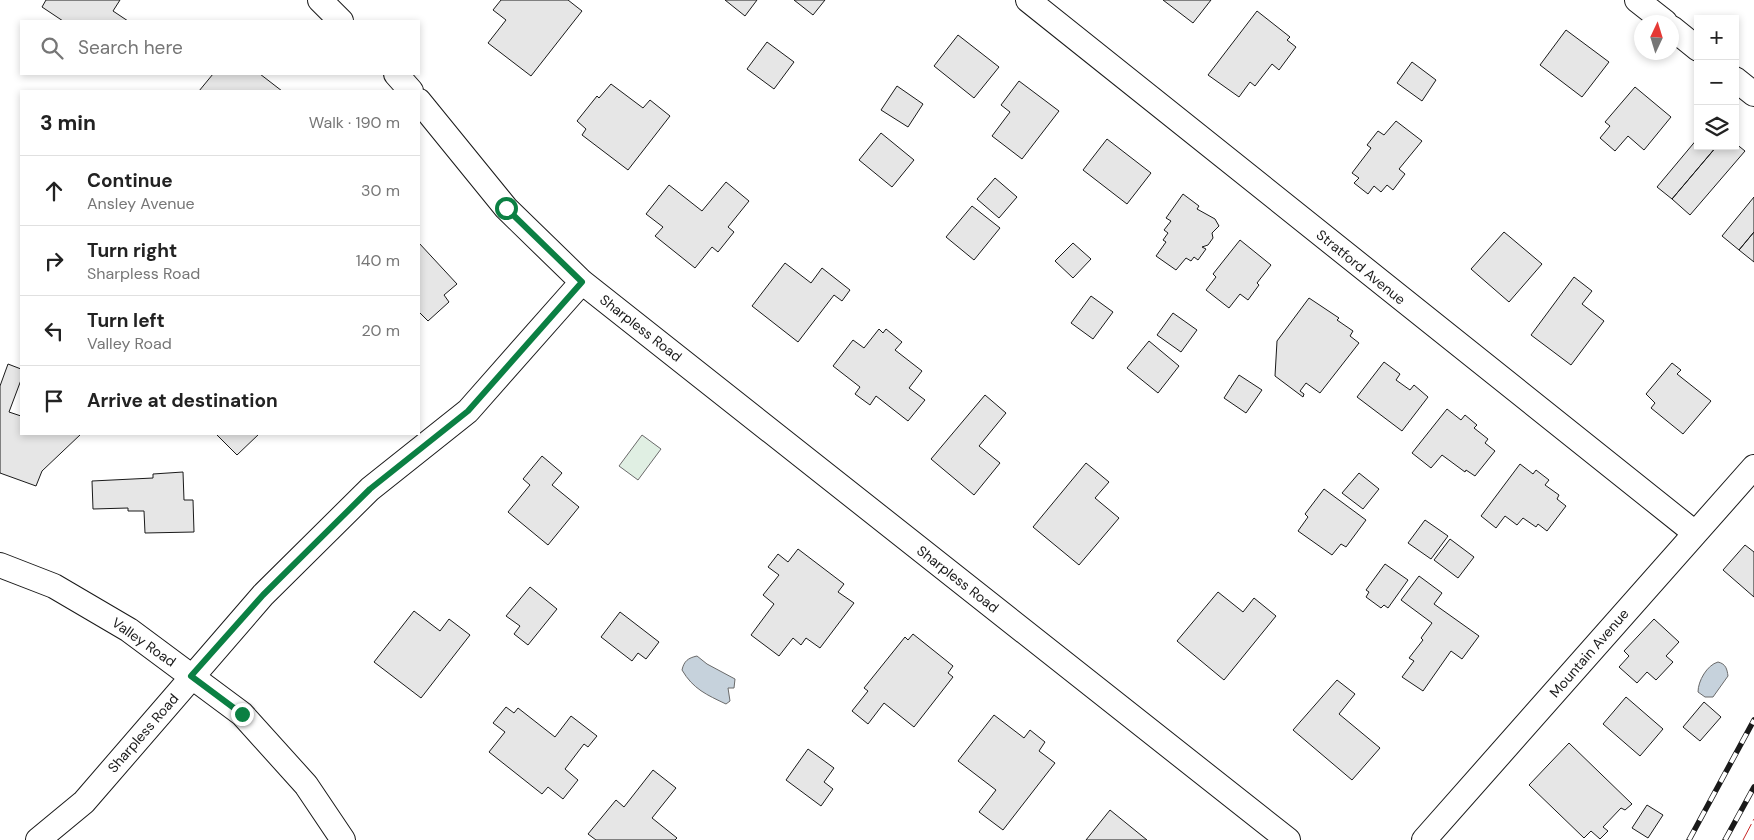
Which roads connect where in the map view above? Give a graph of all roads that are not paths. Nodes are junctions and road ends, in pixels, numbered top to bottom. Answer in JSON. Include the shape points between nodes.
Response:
{"nodes":[{"id":1,"x":320,"y":0,"type":"edge"},
{"id":2,"x":1028,"y":0,"type":"edge"},
{"id":3,"x":1637,"y":0,"type":"edge"},
{"id":4,"x":1656,"y":15,"type":"edge"},
{"id":5,"x":341,"y":20,"type":"edge"},
{"id":6,"x":1679,"y":34,"type":"edge"},
{"id":7,"x":1694,"y":46,"type":"edge"},
{"id":8,"x":397,"y":75,"type":"edge"},
{"id":9,"x":1739,"y":82,"type":"edge"},
{"id":10,"x":410,"y":90,"type":"edge"},
{"id":11,"x":1754,"y":94,"type":"edge"},
{"id":12,"x":420,"y":102,"type":"edge"},
{"id":13,"x":582,"y":282,"type":"junction"},
{"id":14,"x":1754,"y":467,"type":"edge"},
{"id":15,"x":1695,"y":533,"type":"junction"},
{"id":16,"x":0,"y":564,"type":"edge"},
{"id":17,"x":191,"y":676,"type":"junction"},
{"id":18,"x":38,"y":840,"type":"edge"},
{"id":19,"x":343,"y":840,"type":"edge"},
{"id":20,"x":1288,"y":840,"type":"edge"},
{"id":21,"x":1424,"y":840,"type":"edge"}],
"edges":[{"from":1,"to":5,"type":"street"},
{"from":2,"to":15,"type":"street","name":"Stratford Avenue"},
{"from":3,"to":4,"type":"street"},
{"from":6,"to":7,"type":"street"},
{"from":8,"to":10,"type":"street"},
{"from":9,"to":11,"type":"street"},
{"from":12,"to":13,"type":"street","via":[[506,208]]},
{"from":13,"to":17,"type":"street","name":"Sharpless Road","via":[[468,411],[370,489],[263,595]]},
{"from":13,"to":20,"type":"street","name":"Sharpless Road"},
{"from":14,"to":15,"type":"street","name":"Mountain Avenue"},
{"from":15,"to":21,"type":"street","name":"Mountain Avenue"},
{"from":16,"to":17,"type":"street","name":"Valley Road","via":[[54,586],[130,630]]},
{"from":17,"to":18,"type":"street","name":"Sharpless Road","via":[[84,802]]},
{"from":17,"to":19,"type":"street","name":"Valley Road","via":[[242,714],[306,786]]}]}
